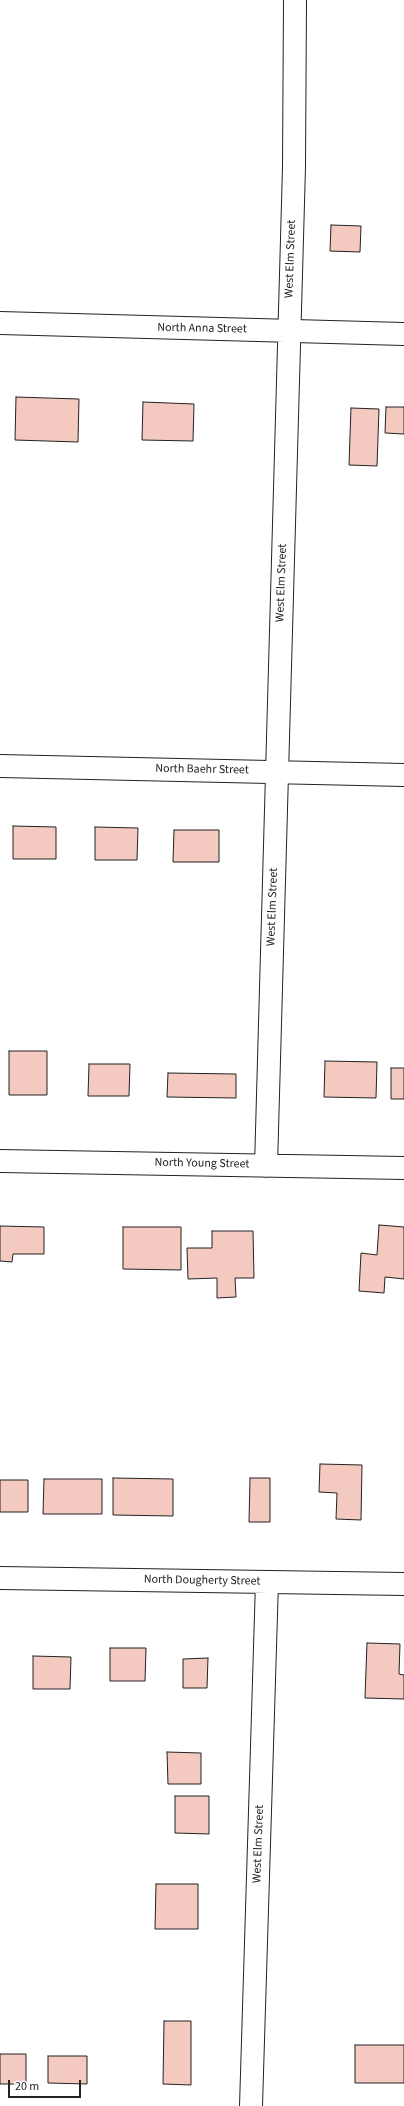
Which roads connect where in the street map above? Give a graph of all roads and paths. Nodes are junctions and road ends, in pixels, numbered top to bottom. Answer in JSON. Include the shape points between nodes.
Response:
{"nodes":[{"id":1,"x":295,"y":0,"type":"edge"},
{"id":2,"x":0,"y":323,"type":"edge"},
{"id":3,"x":289,"y":331,"type":"junction"},
{"id":4,"x":404,"y":334,"type":"edge"},
{"id":5,"x":0,"y":766,"type":"edge"},
{"id":6,"x":277,"y":772,"type":"junction"},
{"id":7,"x":404,"y":775,"type":"edge"},
{"id":8,"x":0,"y":1161,"type":"edge"},
{"id":9,"x":266,"y":1166,"type":"junction"},
{"id":10,"x":404,"y":1168,"type":"edge"},
{"id":11,"x":0,"y":1578,"type":"edge"},
{"id":12,"x":267,"y":1582,"type":"junction"},
{"id":13,"x":404,"y":1584,"type":"edge"},
{"id":14,"x":251,"y":2106,"type":"edge"}],
"edges":[{"from":1,"to":3,"type":"street","name":"West Elm Street","via":[[294,167]]},
{"from":2,"to":3,"type":"street","name":"North Anna Street"},
{"from":3,"to":4,"type":"street","name":"North Anna Street"},
{"from":3,"to":6,"type":"street","name":"West Elm Street"},
{"from":5,"to":6,"type":"street","name":"North Baehr Street"},
{"from":6,"to":7,"type":"street","name":"North Baehr Street"},
{"from":6,"to":9,"type":"street","name":"West Elm Street"},
{"from":8,"to":9,"type":"street","name":"North Young Street"},
{"from":9,"to":10,"type":"street","name":"North Young Street"},
{"from":11,"to":12,"type":"street","name":"North Dougherty Street"},
{"from":12,"to":13,"type":"street","name":"North Dougherty Street"},
{"from":12,"to":14,"type":"street","name":"West Elm Street"}]}
